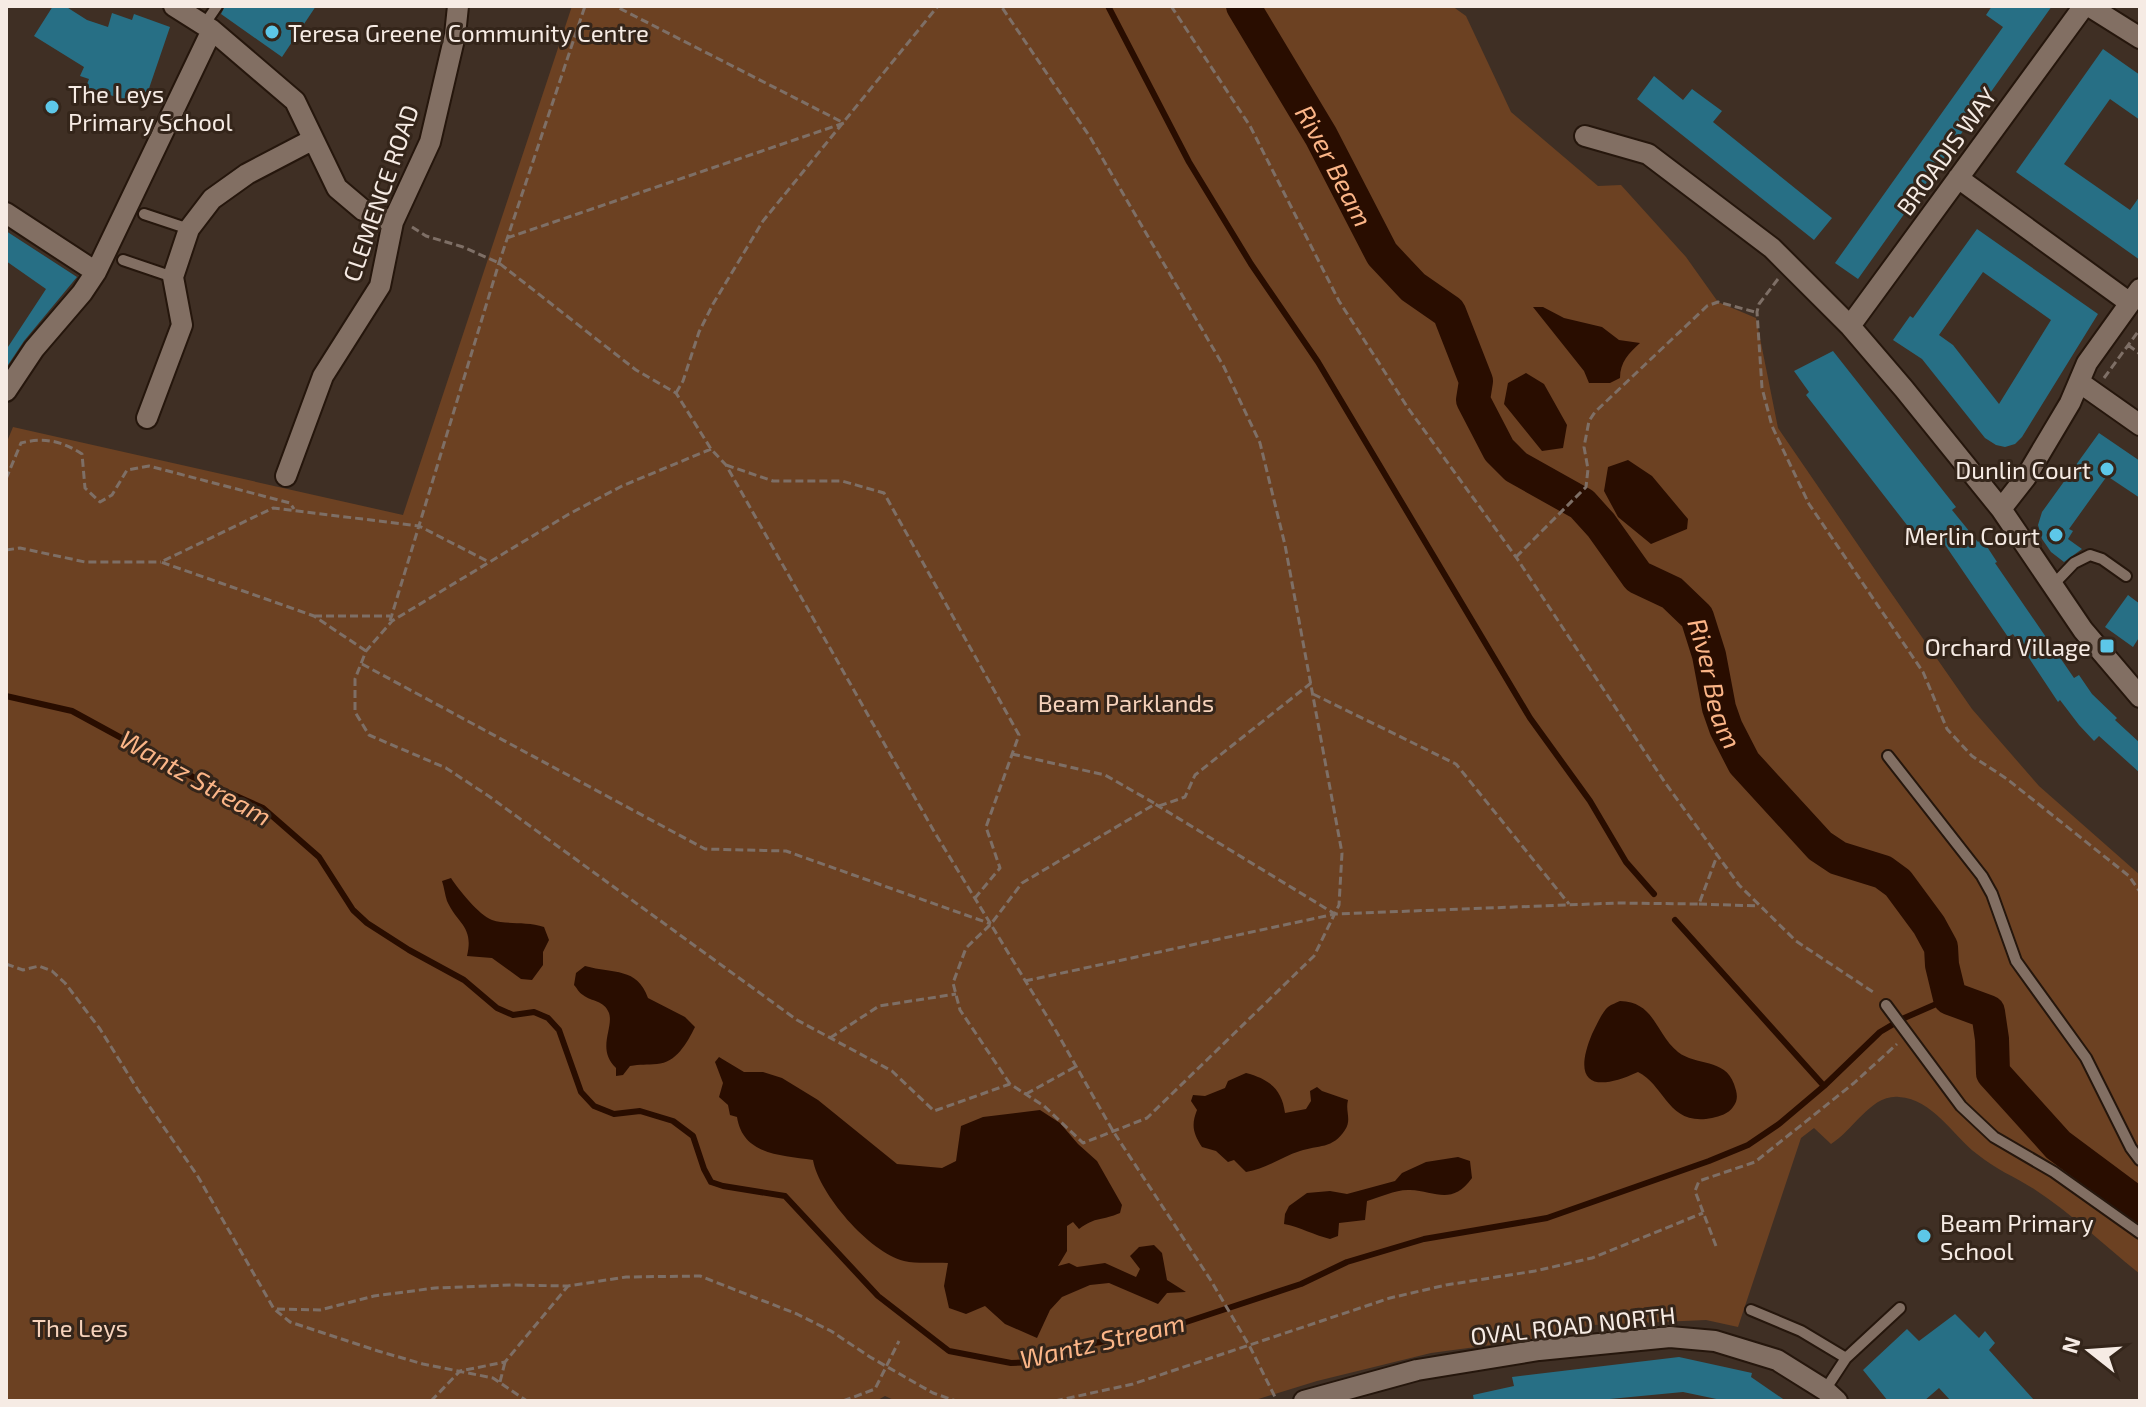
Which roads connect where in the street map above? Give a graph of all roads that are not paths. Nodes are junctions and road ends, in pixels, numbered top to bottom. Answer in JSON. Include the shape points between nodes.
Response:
{"nodes":[{"id":1,"x":174,"y":6,"type":"edge"},
{"id":2,"x":217,"y":6,"type":"edge"},
{"id":3,"x":458,"y":6,"type":"edge"},
{"id":4,"x":2087,"y":6,"type":"edge"},
{"id":5,"x":208,"y":28,"type":"junction"},
{"id":6,"x":2140,"y":38,"type":"edge"},
{"id":7,"x":1585,"y":136,"type":"dead end"},
{"id":8,"x":312,"y":140,"type":"junction"},
{"id":9,"x":1958,"y":178,"type":"junction"},
{"id":10,"x":6,"y":213,"type":"edge"},
{"id":11,"x":144,"y":214,"type":"dead end"},
{"id":12,"x":393,"y":222,"type":"junction"},
{"id":13,"x":189,"y":229,"type":"junction"},
{"id":14,"x":123,"y":260,"type":"dead end"},
{"id":15,"x":96,"y":272,"type":"junction"},
{"id":16,"x":173,"y":277,"type":"junction"},
{"id":17,"x":2135,"y":296,"type":"edge"},
{"id":18,"x":1850,"y":326,"type":"junction"},
{"id":19,"x":2086,"y":388,"type":"junction"},
{"id":20,"x":6,"y":391,"type":"edge"},
{"id":21,"x":147,"y":418,"type":"dead end"},
{"id":22,"x":2140,"y":425,"type":"edge"},
{"id":23,"x":286,"y":476,"type":"dead end"},
{"id":24,"x":2001,"y":509,"type":"junction"},
{"id":25,"x":2126,"y":576,"type":"dead end"},
{"id":26,"x":2052,"y":586,"type":"junction"},
{"id":27,"x":2140,"y":697,"type":"edge"},
{"id":28,"x":1888,"y":756,"type":"dead end"},
{"id":29,"x":1886,"y":1005,"type":"road end"},
{"id":30,"x":2140,"y":1160,"type":"edge"},
{"id":31,"x":2140,"y":1233,"type":"edge"},
{"id":32,"x":1900,"y":1308,"type":"dead end"},
{"id":33,"x":1751,"y":1310,"type":"dead end"},
{"id":34,"x":1846,"y":1358,"type":"junction"},
{"id":35,"x":1831,"y":1395,"type":"edge"},
{"id":36,"x":1304,"y":1401,"type":"edge"}],
"edges":[{"from":1,"to":5,"type":"street"},
{"from":2,"to":5,"type":"lane"},
{"from":3,"to":12,"type":"street","name":"CLEMENCE ROAD","via":[[430,142]]},
{"from":4,"to":6,"type":"street"},
{"from":4,"to":9,"type":"street","name":"BROADIS WAY"},
{"from":5,"to":8,"type":"street","via":[[295,101]]},
{"from":5,"to":15,"type":"street"},
{"from":7,"to":18,"type":"street","via":[[1648,154],[1772,248]]},
{"from":8,"to":12,"type":"street","via":[[337,188],[363,210]]},
{"from":8,"to":13,"type":"street","via":[[212,199]]},
{"from":9,"to":17,"type":"street"},
{"from":9,"to":18,"type":"street","name":"BROADIS WAY"},
{"from":10,"to":15,"type":"street"},
{"from":11,"to":13,"type":"lane"},
{"from":12,"to":23,"type":"street","name":"CLEMENCE ROAD","via":[[380,286],[323,376]]},
{"from":13,"to":16,"type":"street"},
{"from":14,"to":16,"type":"lane"},
{"from":15,"to":20,"type":"street"},
{"from":16,"to":21,"type":"street","via":[[182,325]]},
{"from":17,"to":19,"type":"street","via":[[2087,363]]},
{"from":18,"to":24,"type":"street"},
{"from":19,"to":22,"type":"street"},
{"from":19,"to":24,"type":"street","via":[[2070,403]]},
{"from":24,"to":26,"type":"street"},
{"from":25,"to":26,"type":"lane","via":[[2090,555]]},
{"from":26,"to":27,"type":"street"},
{"from":28,"to":30,"type":"lane","via":[[1982,876],[2016,961],[2086,1058]]},
{"from":29,"to":31,"type":"lane","via":[[1961,1106],[1994,1137]]},
{"from":32,"to":34,"type":"lane"},
{"from":33,"to":34,"type":"lane"},
{"from":34,"to":35,"type":"lane"},
{"from":35,"to":36,"type":"street","name":"OVAL ROAD NORTH","via":[[1777,1360],[1715,1341],[1670,1337],[1539,1350],[1417,1370]]}]}
